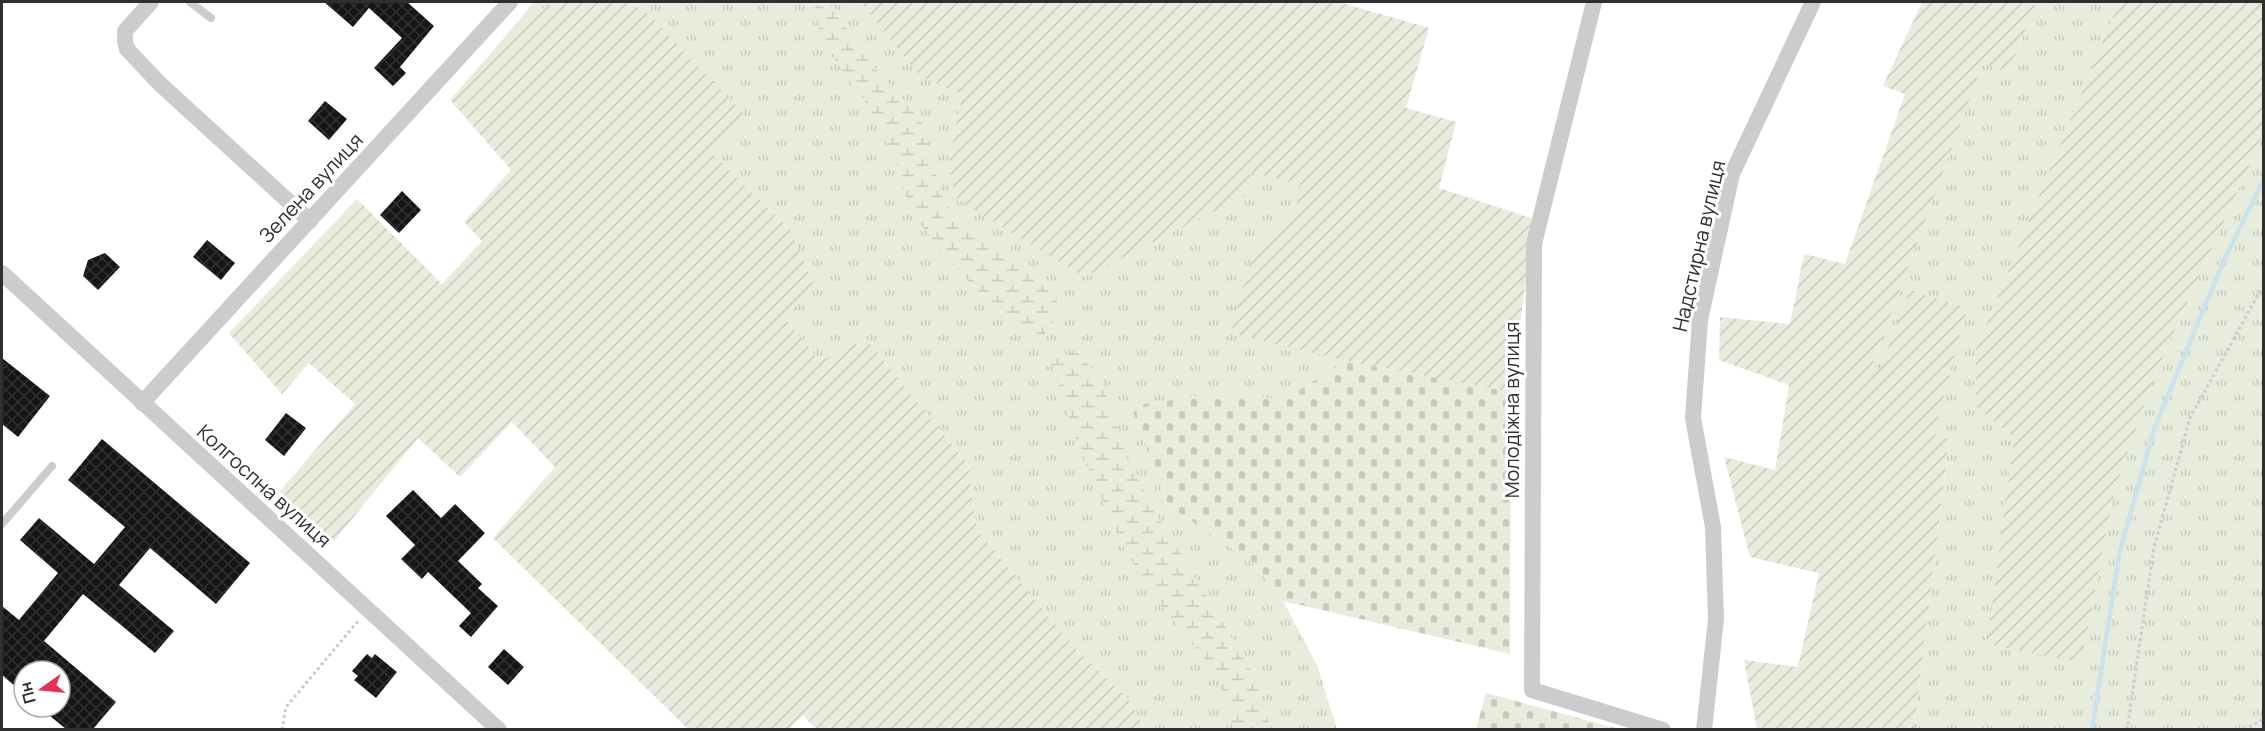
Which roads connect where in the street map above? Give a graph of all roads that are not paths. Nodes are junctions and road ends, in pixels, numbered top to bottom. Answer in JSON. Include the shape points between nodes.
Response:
{"nodes":[{"id":1,"x":151,"y":2,"type":"edge"},
{"id":2,"x":190,"y":2,"type":"edge"},
{"id":3,"x":510,"y":2,"type":"edge"},
{"id":4,"x":1594,"y":2,"type":"edge"},
{"id":5,"x":1813,"y":2,"type":"edge"},
{"id":6,"x":211,"y":18,"type":"dead end"},
{"id":7,"x":310,"y":221,"type":"junction"},
{"id":8,"x":2,"y":273,"type":"edge"},
{"id":9,"x":142,"y":403,"type":"junction"},
{"id":10,"x":52,"y":466,"type":"dead end"},
{"id":11,"x":2,"y":524,"type":"edge"},
{"id":12,"x":499,"y":729,"type":"edge"},
{"id":13,"x":1663,"y":729,"type":"edge"},
{"id":14,"x":1704,"y":729,"type":"edge"}],
"edges":[{"from":1,"to":7,"type":"street","via":[[125,31],[127,49]]},
{"from":2,"to":6,"type":"lane"},
{"from":3,"to":7,"type":"street","name":"Зелена вулиця"},
{"from":4,"to":13,"type":"street","name":"Молодіжна вулиця","via":[[1534,244],[1532,690]]},
{"from":5,"to":14,"type":"street","name":"Надстирна вулиця","via":[[1732,174],[1700,320],[1694,418],[1713,527],[1716,619]]},
{"from":7,"to":9,"type":"street","name":"Зелена вулиця"},
{"from":8,"to":9,"type":"street","name":"Колгоспна вулиця"},
{"from":9,"to":12,"type":"street","name":"Колгоспна вулиця"},
{"from":10,"to":11,"type":"lane"}]}
